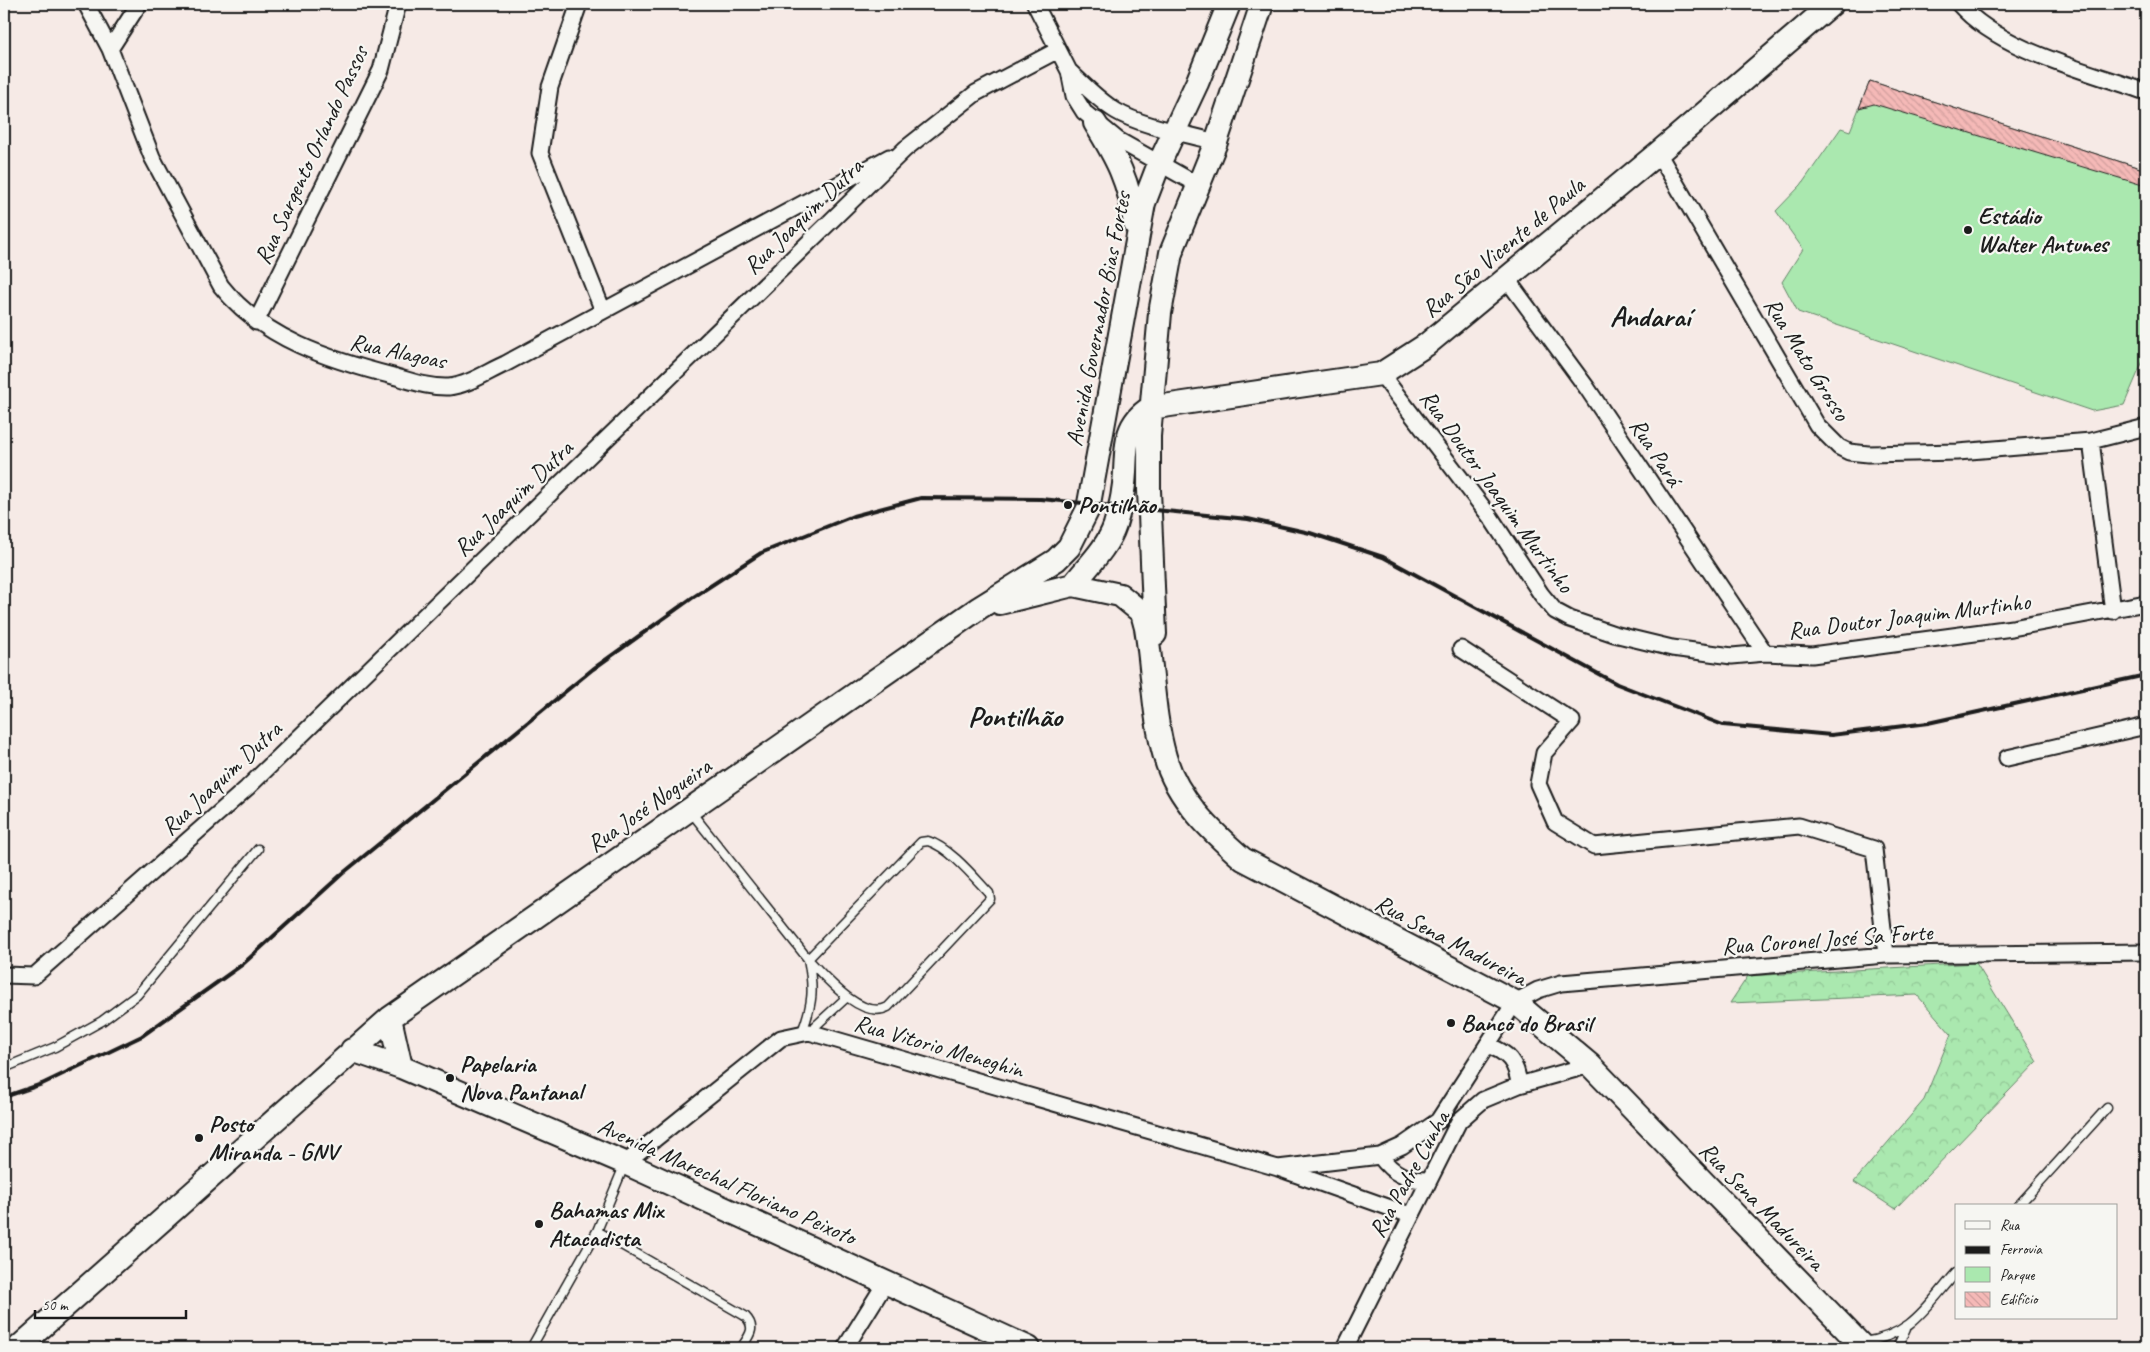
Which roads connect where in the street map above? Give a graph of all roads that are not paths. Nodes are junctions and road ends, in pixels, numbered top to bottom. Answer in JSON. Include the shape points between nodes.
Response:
{"nodes":[{"id":1,"x":86,"y":4,"type":"edge"},
{"id":2,"x":140,"y":4,"type":"edge"},
{"id":3,"x":398,"y":4,"type":"edge"},
{"id":4,"x":579,"y":4,"type":"edge"},
{"id":5,"x":1035,"y":4,"type":"edge"},
{"id":6,"x":1229,"y":4,"type":"edge"},
{"id":7,"x":1262,"y":4,"type":"edge"},
{"id":8,"x":1832,"y":4,"type":"edge"},
{"id":9,"x":1962,"y":5,"type":"edge"},
{"id":10,"x":110,"y":49,"type":"junction"},
{"id":11,"x":1058,"y":50,"type":"junction"},
{"id":12,"x":1069,"y":71,"type":"junction"},
{"id":13,"x":2146,"y":92,"type":"edge"},
{"id":14,"x":1095,"y":123,"type":"junction"},
{"id":15,"x":1173,"y":130,"type":"junction"},
{"id":16,"x":1216,"y":142,"type":"junction"},
{"id":17,"x":905,"y":148,"type":"junction"},
{"id":18,"x":1658,"y":153,"type":"junction"},
{"id":19,"x":1159,"y":164,"type":"junction"},
{"id":20,"x":1198,"y":185,"type":"junction"},
{"id":21,"x":1137,"y":237,"type":"junction"},
{"id":22,"x":1506,"y":278,"type":"junction"},
{"id":23,"x":603,"y":312,"type":"junction"},
{"id":24,"x":256,"y":322,"type":"junction"},
{"id":25,"x":1382,"y":374,"type":"junction"},
{"id":26,"x":1150,"y":408,"type":"junction"},
{"id":27,"x":2146,"y":427,"type":"edge"},
{"id":28,"x":2091,"y":441,"type":"junction"},
{"id":29,"x":1074,"y":585,"type":"junction"},
{"id":30,"x":2146,"y":603,"type":"edge"},
{"id":31,"x":979,"y":608,"type":"junction"},
{"id":32,"x":2113,"y":611,"type":"junction"},
{"id":33,"x":1461,"y":649,"type":"dead end"},
{"id":34,"x":1765,"y":653,"type":"junction"},
{"id":35,"x":1154,"y":682,"type":"junction"},
{"id":36,"x":2146,"y":726,"type":"edge"},
{"id":37,"x":2007,"y":758,"type":"dead end"},
{"id":38,"x":689,"y":810,"type":"junction"},
{"id":39,"x":258,"y":849,"type":"dead end"},
{"id":40,"x":2146,"y":952,"type":"edge"},
{"id":41,"x":1886,"y":954,"type":"junction"},
{"id":42,"x":808,"y":959,"type":"junction"},
{"id":43,"x":4,"y":975,"type":"edge"},
{"id":44,"x":847,"y":997,"type":"junction"},
{"id":45,"x":1514,"y":1002,"type":"junction"},
{"id":46,"x":390,"y":1018,"type":"junction"},
{"id":47,"x":805,"y":1032,"type":"junction"},
{"id":48,"x":1487,"y":1045,"type":"junction"},
{"id":49,"x":352,"y":1050,"type":"junction"},
{"id":50,"x":1590,"y":1065,"type":"junction"},
{"id":51,"x":401,"y":1067,"type":"junction"},
{"id":52,"x":4,"y":1068,"type":"edge"},
{"id":53,"x":1519,"y":1085,"type":"junction"},
{"id":54,"x":2107,"y":1108,"type":"dead end"},
{"id":55,"x":1380,"y":1156,"type":"junction"},
{"id":56,"x":625,"y":1163,"type":"junction"},
{"id":57,"x":1278,"y":1168,"type":"junction"},
{"id":58,"x":1428,"y":1180,"type":"junction"},
{"id":59,"x":2020,"y":1204,"type":"edge"},
{"id":60,"x":1410,"y":1215,"type":"junction"},
{"id":61,"x":597,"y":1231,"type":"junction"},
{"id":62,"x":1955,"y":1274,"type":"edge"},
{"id":63,"x":886,"y":1282,"type":"junction"},
{"id":64,"x":1906,"y":1328,"type":"junction"},
{"id":65,"x":1861,"y":1345,"type":"edge"},
{"id":66,"x":18,"y":1348,"type":"edge"},
{"id":67,"x":530,"y":1348,"type":"edge"},
{"id":68,"x":741,"y":1348,"type":"edge"},
{"id":69,"x":845,"y":1348,"type":"edge"},
{"id":70,"x":1030,"y":1348,"type":"edge"},
{"id":71,"x":1345,"y":1348,"type":"edge"},
{"id":72,"x":1897,"y":1348,"type":"edge"}],
"edges":[{"from":1,"to":10,"type":"street","name":"Rua Alagoas"},
{"from":2,"to":10,"type":"street"},
{"from":3,"to":24,"type":"street","name":"Rua Sargento Orlando Passos","via":[[381,70]]},
{"from":4,"to":23,"type":"street","via":[[550,87],[540,153]]},
{"from":5,"to":11,"type":"street"},
{"from":6,"to":15,"type":"main road","name":"Avenida Governador Bias Fortes","via":[[1197,83]]},
{"from":7,"to":16,"type":"main road"},
{"from":8,"to":18,"type":"main road","name":"Rua São Vicente de Paula"},
{"from":9,"to":13,"type":"street","via":[[1986,28],[2019,47]]},
{"from":10,"to":24,"type":"street","name":"Rua Alagoas","via":[[156,166],[221,286]]},
{"from":11,"to":12,"type":"street"},
{"from":11,"to":17,"type":"street","name":"Rua Joaquim Dutra","via":[[976,93]]},
{"from":12,"to":14,"type":"street","via":[[1074,96]]},
{"from":12,"to":15,"type":"street","via":[[1093,95],[1117,112]]},
{"from":14,"to":19,"type":"street"},
{"from":14,"to":21,"type":"main road","via":[[1118,161],[1131,196]]},
{"from":15,"to":16,"type":"street"},
{"from":15,"to":19,"type":"main road","name":"Avenida Governador Bias Fortes"},
{"from":16,"to":20,"type":"main road"},
{"from":17,"to":23,"type":"street","name":"Rua Alagoas"},
{"from":17,"to":43,"type":"street","name":"Rua Joaquim Dutra","via":[[247,788],[34,976]]},
{"from":18,"to":22,"type":"main road","name":"Rua São Vicente de Paula"},
{"from":18,"to":28,"type":"street","name":"Rua Mato Grosso","via":[[1817,425],[1839,447],[1849,452],[1868,454],[1948,452]]},
{"from":19,"to":20,"type":"street"},
{"from":19,"to":21,"type":"main road","name":"Avenida Governador Bias Fortes","via":[[1144,203]]},
{"from":20,"to":26,"type":"main road","via":[[1172,253],[1160,313]]},
{"from":21,"to":31,"type":"main road","name":"Avenida Governador Bias Fortes","via":[[1088,509],[1068,547],[1056,560]]},
{"from":22,"to":25,"type":"main road","name":"Rua São Vicente de Paula","via":[[1426,344]]},
{"from":22,"to":34,"type":"street","name":"Rua Pará","via":[[1587,388]]},
{"from":23,"to":24,"type":"street","name":"Rua Alagoas","via":[[459,386],[446,387],[342,364]]},
{"from":25,"to":26,"type":"main road","name":"Rua São Vicente de Paula"},
{"from":25,"to":34,"type":"street","name":"Rua Doutor Joaquim Murtinho","via":[[1491,518],[1555,611],[1614,634],[1672,648],[1732,656]]},
{"from":26,"to":29,"type":"main road","via":[[1138,415],[1130,428],[1123,491],[1114,527]]},
{"from":26,"to":35,"type":"main road"},
{"from":27,"to":28,"type":"street","name":"Rua Mato Grosso"},
{"from":28,"to":32,"type":"street"},
{"from":29,"to":31,"type":"main road"},
{"from":29,"to":35,"type":"main road","via":[[1120,595],[1142,613]]},
{"from":30,"to":32,"type":"street","name":"Rua Doutor Joaquim Murtinho"},
{"from":31,"to":38,"type":"main road","name":"Rua José Nogueira"},
{"from":32,"to":34,"type":"street","name":"Rua Doutor Joaquim Murtinho","via":[[1812,655]]},
{"from":33,"to":41,"type":"street","via":[[1572,721],[1544,753],[1538,784],[1555,822],[1594,846],[1799,826],[1874,849]]},
{"from":35,"to":45,"type":"main road","name":"Rua Sena Madureira","via":[[1165,758],[1194,811],[1219,838],[1243,859]]},
{"from":36,"to":37,"type":"street"},
{"from":38,"to":42,"type":"lane"},
{"from":38,"to":46,"type":"main road","name":"Rua José Nogueira"},
{"from":39,"to":52,"type":"lane","via":[[137,996],[102,1022],[55,1047]]},
{"from":40,"to":41,"type":"street","name":"Rua Coronel José Sa Forte"},
{"from":41,"to":45,"type":"street","name":"Rua Coronel José Sa Forte","via":[[1561,983]]},
{"from":42,"to":44,"type":"lane"},
{"from":42,"to":44,"type":"lane","via":[[921,842],[936,843],[990,893],[988,904],[888,1007],[875,1010]]},
{"from":42,"to":47,"type":"lane","via":[[813,984],[812,1006]]},
{"from":44,"to":47,"type":"lane"},
{"from":45,"to":48,"type":"street"},
{"from":45,"to":50,"type":"main road","name":"Rua Sena Madureira"},
{"from":46,"to":49,"type":"main road","name":"Rua José Nogueira"},
{"from":46,"to":51,"type":"main road"},
{"from":47,"to":56,"type":"street","via":[[781,1038]]},
{"from":47,"to":57,"type":"street","name":"Rua Vitorio Meneghin"},
{"from":48,"to":53,"type":"street","via":[[1500,1049],[1511,1058],[1518,1071]]},
{"from":48,"to":55,"type":"street","name":"Rua Vitorio Meneghin","via":[[1438,1122]]},
{"from":49,"to":51,"type":"main road","name":"Avenida Marechal Floriano Peixoto"},
{"from":49,"to":66,"type":"main road","name":"Rua José Nogueira"},
{"from":50,"to":53,"type":"street","name":"Rua Padre Cunha"},
{"from":50,"to":65,"type":"main road","name":"Rua Sena Madureira"},
{"from":51,"to":56,"type":"main road","name":"Avenida Marechal Floriano Peixoto"},
{"from":53,"to":58,"type":"street","name":"Rua Padre Cunha","via":[[1483,1100],[1459,1121]]},
{"from":54,"to":59,"type":"lane"},
{"from":55,"to":57,"type":"street","name":"Rua Vitorio Meneghin"},
{"from":55,"to":58,"type":"street","via":[[1400,1176]]},
{"from":56,"to":61,"type":"lane"},
{"from":56,"to":63,"type":"main road","name":"Avenida Marechal Floriano Peixoto"},
{"from":57,"to":60,"type":"street","name":"Rua Vitorio Meneghin"},
{"from":58,"to":60,"type":"street","name":"Rua Padre Cunha"},
{"from":60,"to":71,"type":"street","name":"Rua Padre Cunha"},
{"from":61,"to":67,"type":"lane"},
{"from":61,"to":68,"type":"lane","via":[[745,1316],[752,1322],[752,1328]]},
{"from":62,"to":64,"type":"lane"},
{"from":63,"to":69,"type":"street"},
{"from":63,"to":70,"type":"main road","name":"Avenida Marechal Floriano Peixoto"},
{"from":64,"to":65,"type":"lane"},
{"from":64,"to":72,"type":"lane"}]}
